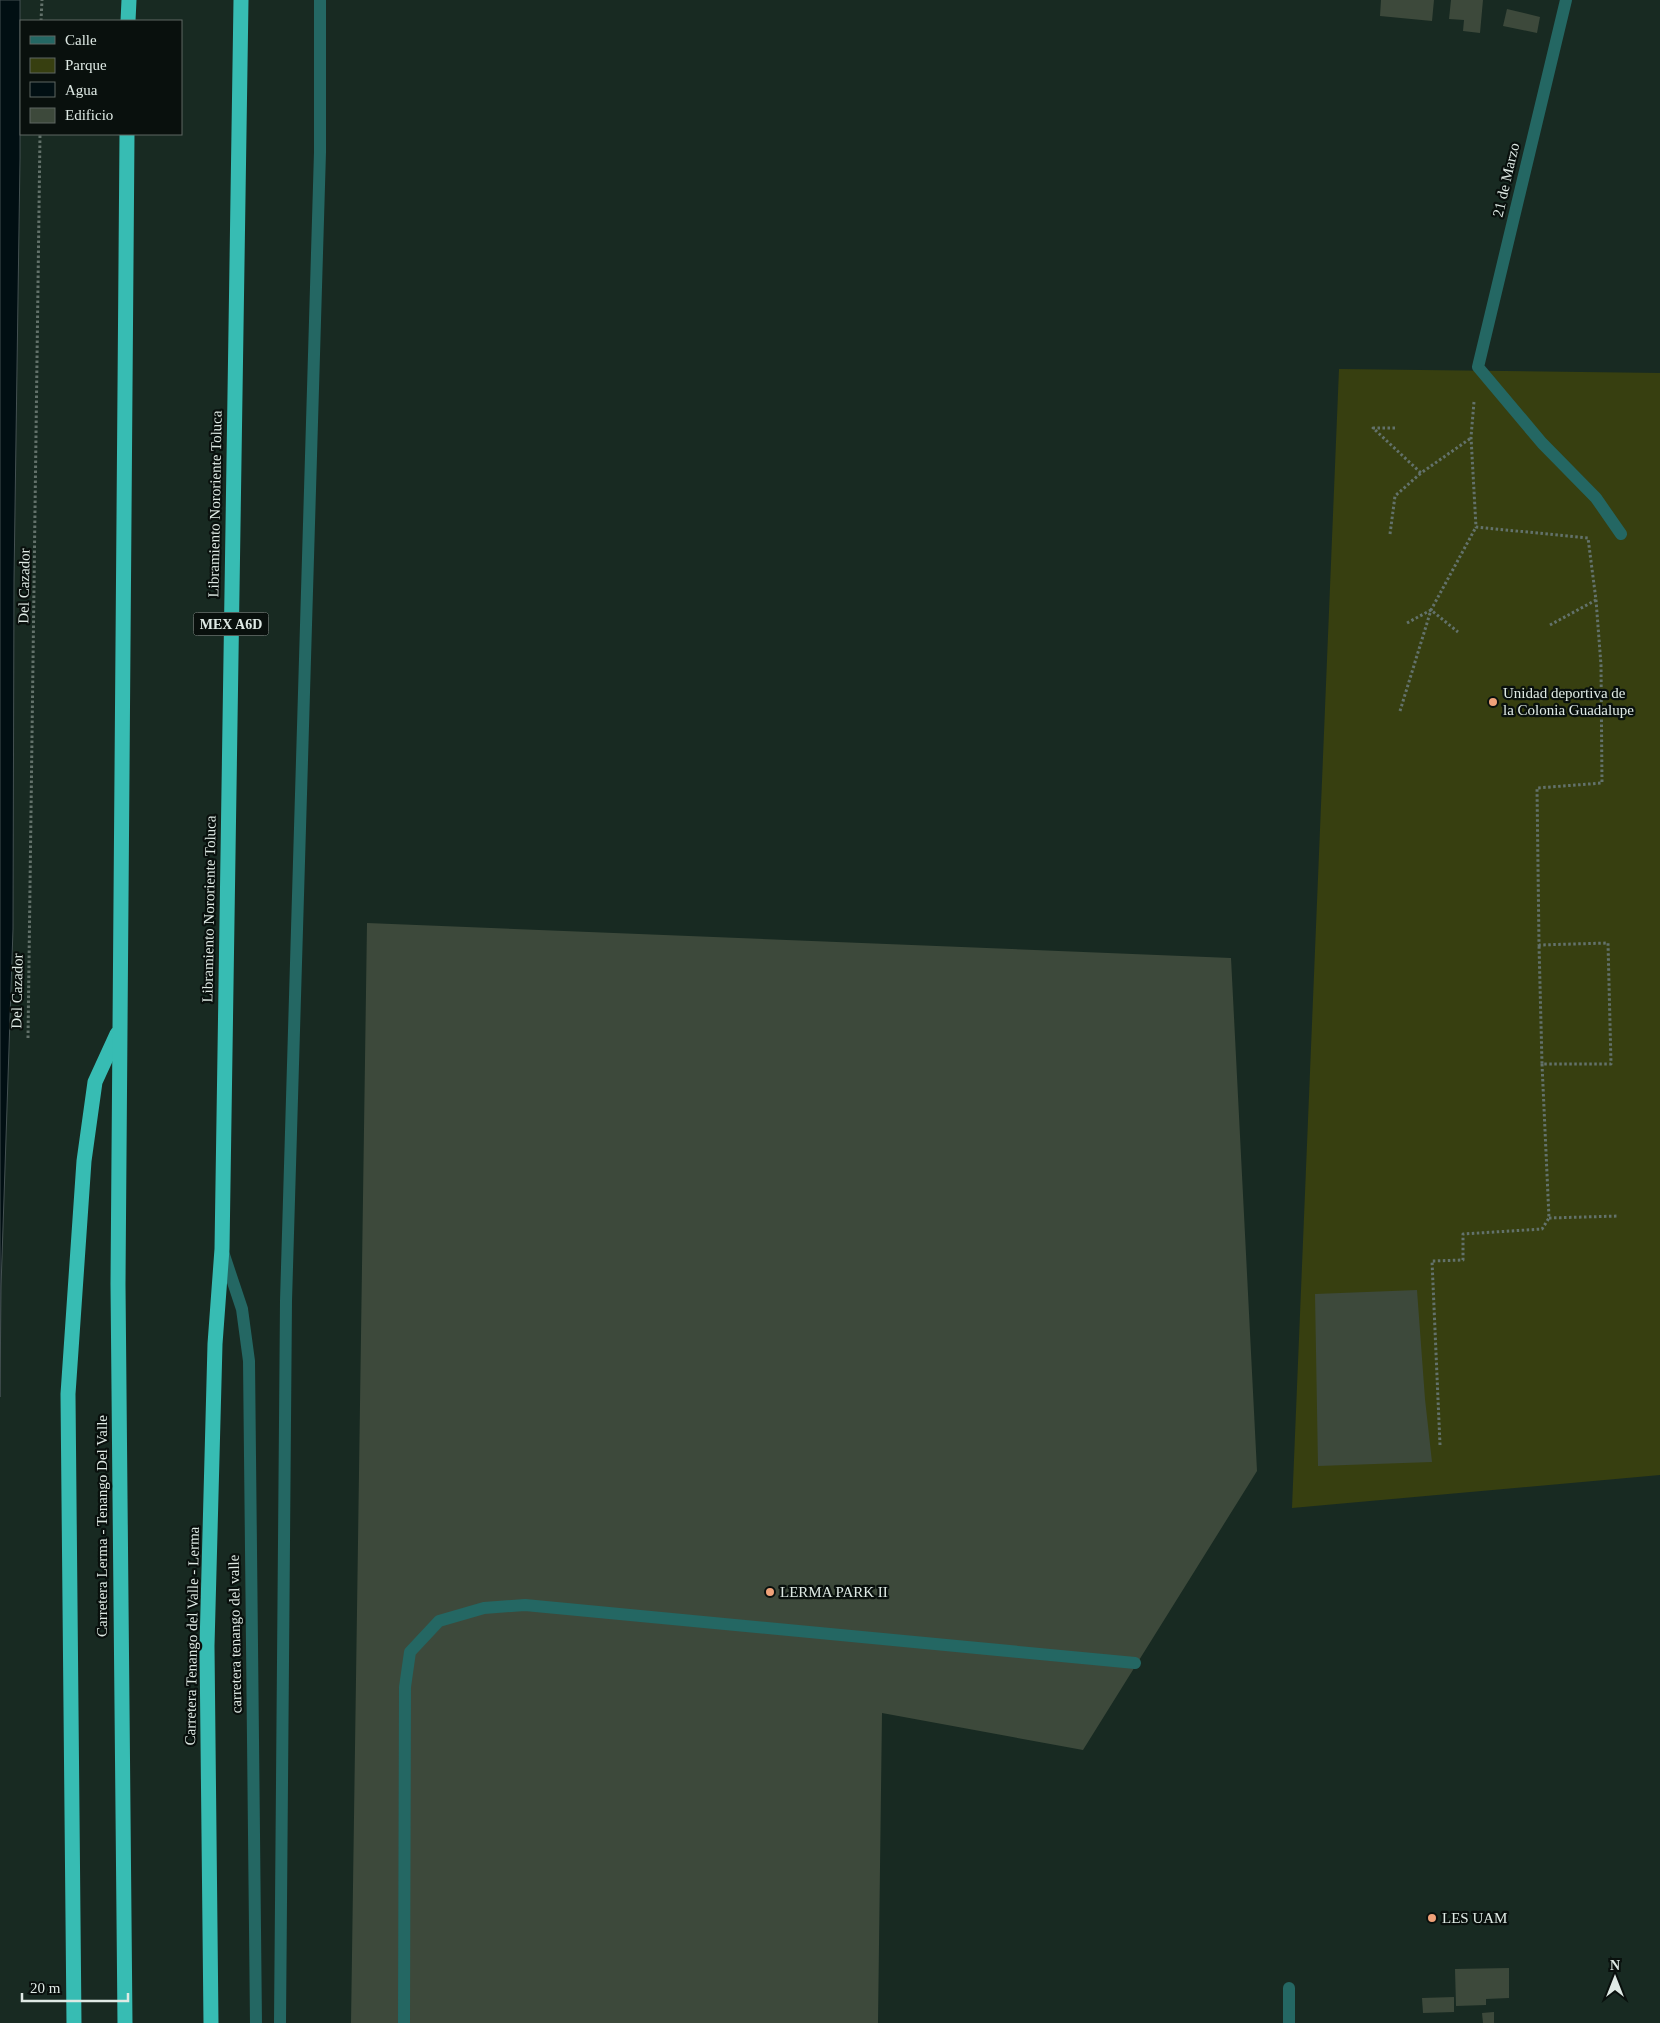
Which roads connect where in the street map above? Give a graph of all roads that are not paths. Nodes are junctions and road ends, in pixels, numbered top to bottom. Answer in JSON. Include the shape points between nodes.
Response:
{"nodes":[{"id":1,"x":128,"y":0,"type":"edge"},
{"id":2,"x":241,"y":0,"type":"edge"},
{"id":3,"x":320,"y":0,"type":"edge"},
{"id":4,"x":1566,"y":0,"type":"edge"},
{"id":5,"x":128,"y":20,"type":"edge"},
{"id":6,"x":127,"y":135,"type":"edge"},
{"id":7,"x":1621,"y":534,"type":"dead end"},
{"id":8,"x":120,"y":1028,"type":"junction"},
{"id":9,"x":222,"y":1249,"type":"junction"},
{"id":10,"x":1135,"y":1663,"type":"dead end"},
{"id":11,"x":1289,"y":1988,"type":"dead end"},
{"id":12,"x":74,"y":2023,"type":"edge"},
{"id":13,"x":125,"y":2023,"type":"edge"},
{"id":14,"x":211,"y":2023,"type":"edge"},
{"id":15,"x":256,"y":2023,"type":"edge"},
{"id":16,"x":280,"y":2023,"type":"edge"},
{"id":17,"x":404,"y":2023,"type":"edge"},
{"id":18,"x":1289,"y":2023,"type":"edge"}],
"edges":[{"from":1,"to":5,"type":"highway"},
{"from":2,"to":9,"type":"highway","name":"Libramiento Nororiente Toluca","number":"MEX A6D"},
{"from":3,"to":16,"type":"street","via":[[320,152],[286,1301]]},
{"from":4,"to":7,"type":"street","name":"21 de Marzo","via":[[1478,367],[1542,443],[1596,498]]},
{"from":6,"to":8,"type":"highway"},
{"from":8,"to":12,"type":"highway","via":[[95,1082],[84,1162],[68,1394]]},
{"from":8,"to":13,"type":"highway","name":"Carretera Lerma - Tenango Del Valle","via":[[118,1294]]},
{"from":9,"to":14,"type":"highway","name":"Carretera Tenango del Valle - Lerma","via":[[215,1344],[207,1646]]},
{"from":9,"to":15,"type":"street","name":"carretera tenango del valle","via":[[242,1309],[249,1361]]},
{"from":10,"to":17,"type":"street","via":[[525,1605],[484,1608],[439,1621],[410,1652],[405,1687]]},
{"from":11,"to":18,"type":"street"}]}
